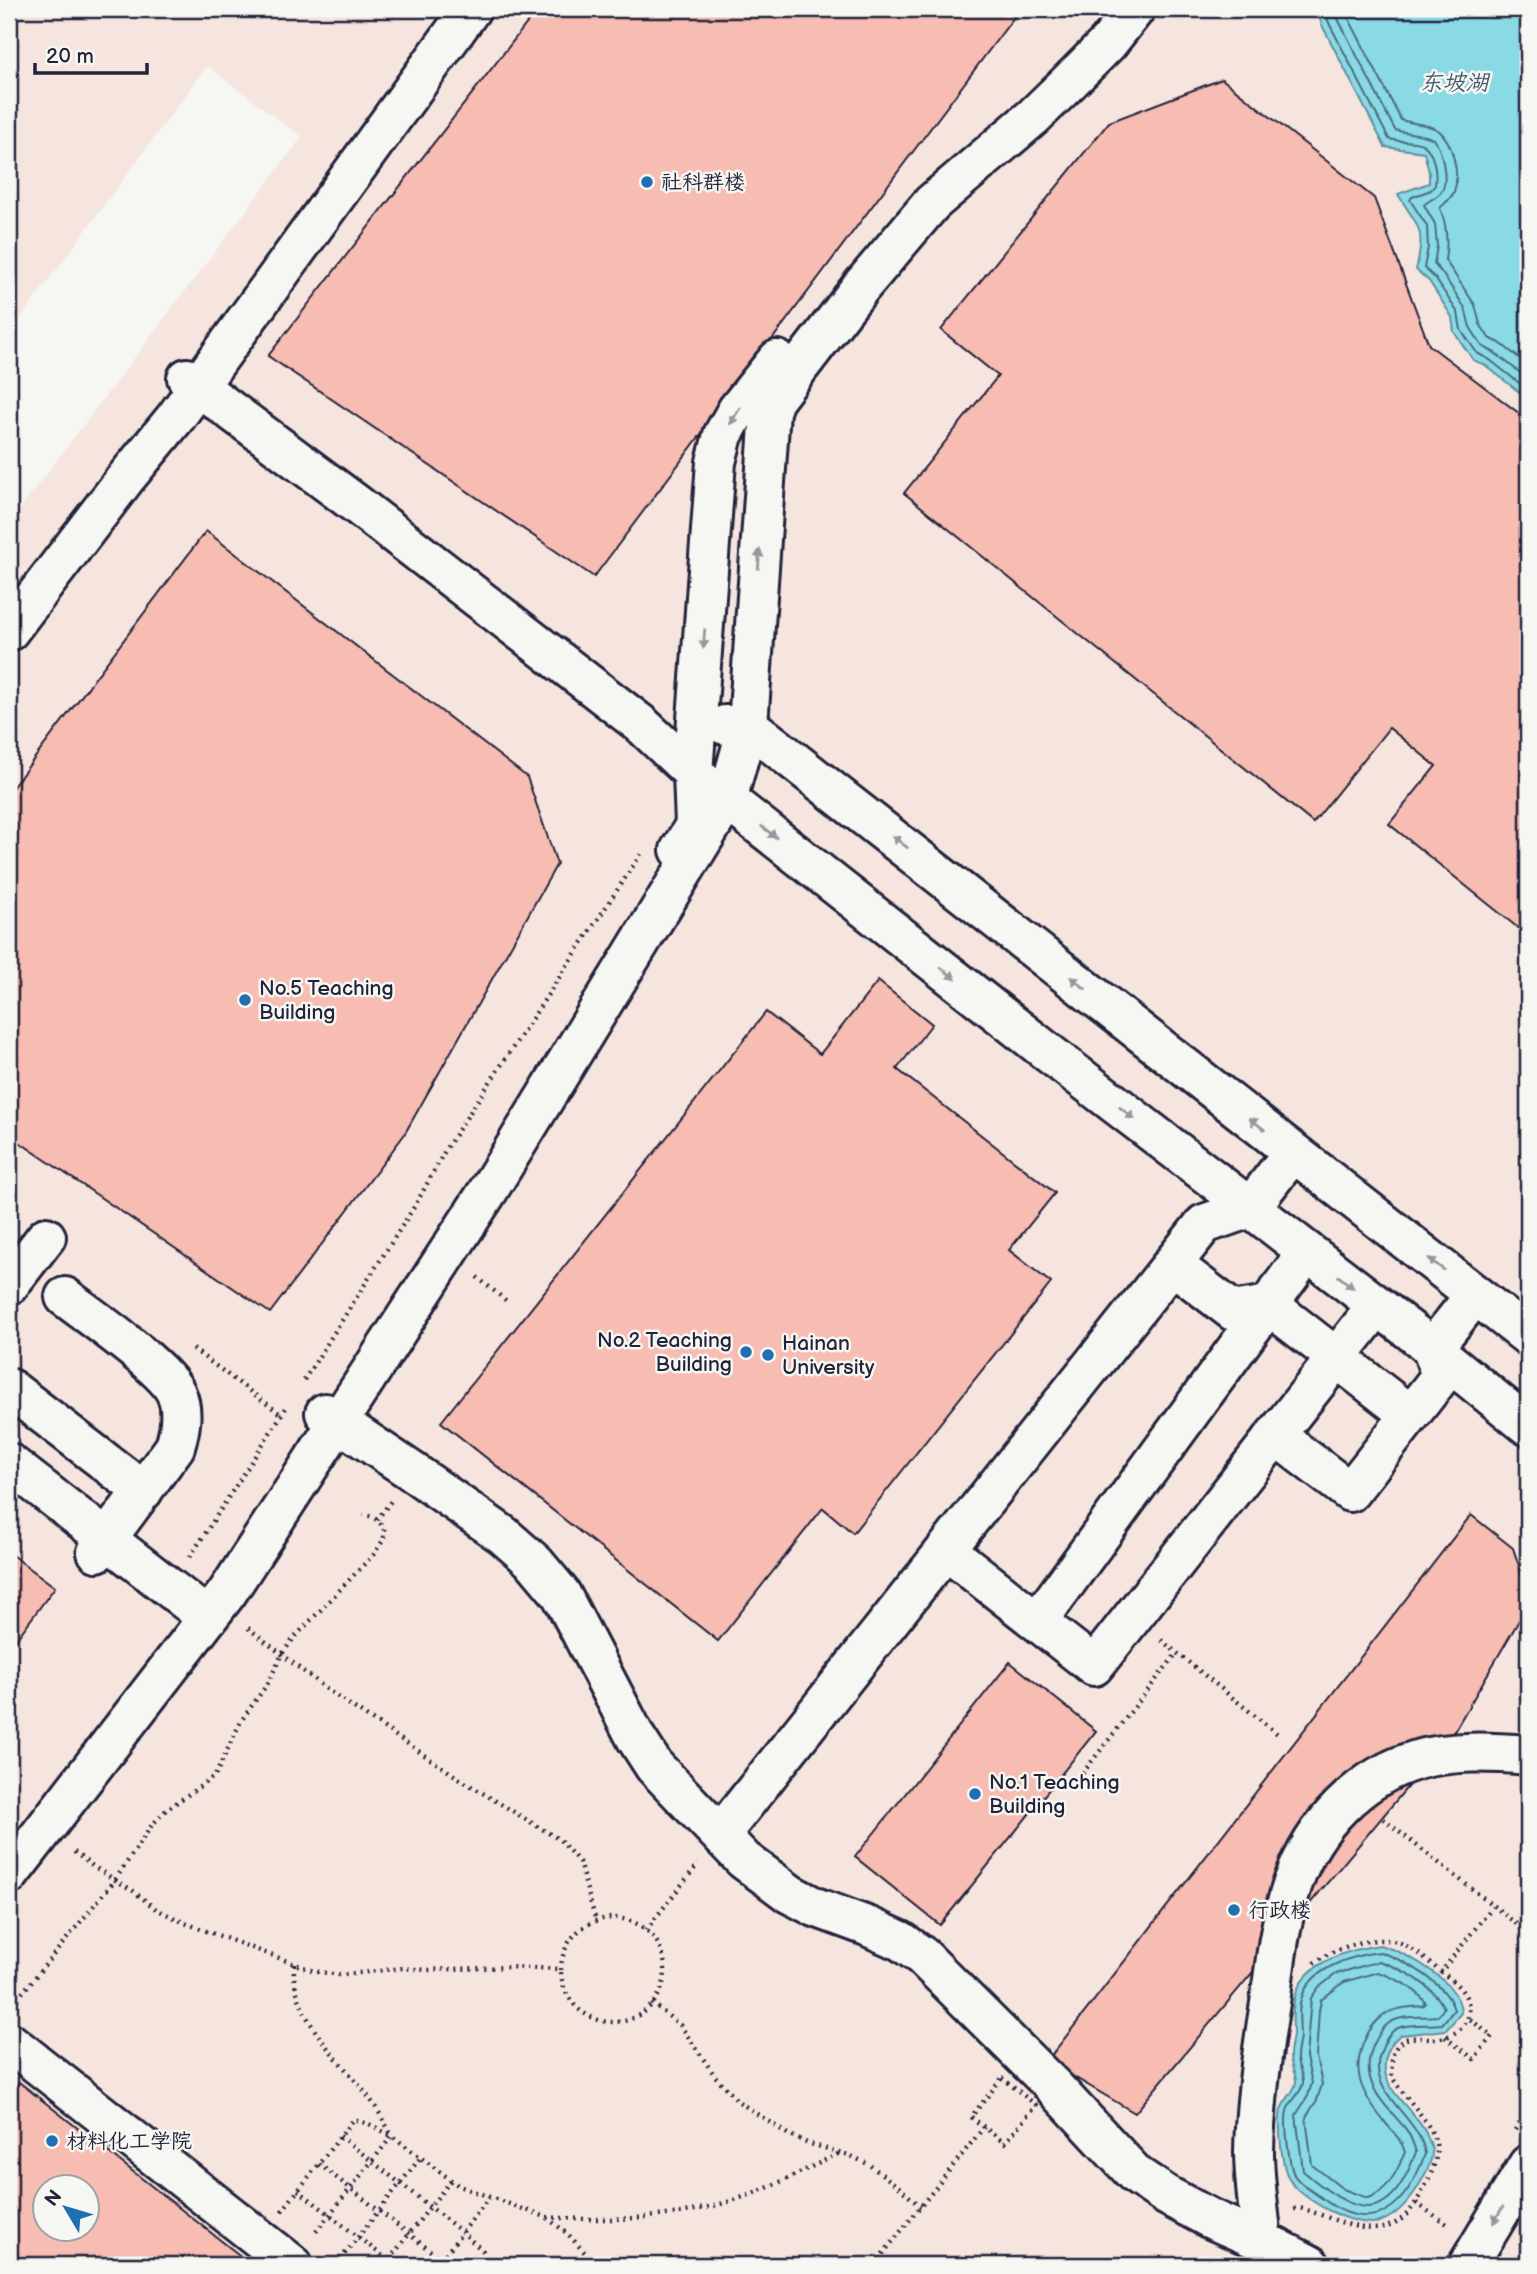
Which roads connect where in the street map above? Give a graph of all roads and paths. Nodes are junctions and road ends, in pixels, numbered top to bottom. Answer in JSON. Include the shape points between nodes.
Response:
{"nodes":[{"id":1,"x":454,"y":9,"type":"edge"},
{"id":2,"x":471,"y":9,"type":"edge"},
{"id":3,"x":1114,"y":9,"type":"edge"},
{"id":4,"x":1135,"y":9,"type":"edge"},
{"id":5,"x":192,"y":382,"type":"junction"},
{"id":6,"x":9,"y":607,"type":"edge"},
{"id":7,"x":9,"y":631,"type":"edge"},
{"id":8,"x":642,"y":725,"type":"junction"},
{"id":9,"x":697,"y":725,"type":"junction"},
{"id":10,"x":748,"y":725,"type":"junction"},
{"id":11,"x":693,"y":773,"type":"junction"},
{"id":12,"x":727,"y":800,"type":"junction"},
{"id":13,"x":645,"y":848,"type":"dead end"},
{"id":14,"x":1293,"y":1152,"type":"junction"},
{"id":15,"x":1250,"y":1208,"type":"junction"},
{"id":16,"x":46,"y":1237,"type":"dead end"},
{"id":17,"x":1307,"y":1252,"type":"junction"},
{"id":18,"x":1172,"y":1264,"type":"junction"},
{"id":19,"x":472,"y":1273,"type":"dead end"},
{"id":20,"x":9,"y":1285,"type":"edge"},
{"id":21,"x":1475,"y":1295,"type":"junction"},
{"id":22,"x":65,"y":1297,"type":"dead end"},
{"id":23,"x":509,"y":1303,"type":"dead end"},
{"id":24,"x":1269,"y":1305,"type":"junction"},
{"id":25,"x":1377,"y":1306,"type":"junction"},
{"id":26,"x":1528,"y":1336,"type":"edge"},
{"id":27,"x":1432,"y":1349,"type":"junction"},
{"id":28,"x":1336,"y":1357,"type":"junction"},
{"id":29,"x":9,"y":1388,"type":"edge"},
{"id":30,"x":288,"y":1405,"type":"dead end"},
{"id":31,"x":321,"y":1407,"type":"junction"},
{"id":32,"x":1410,"y":1415,"type":"junction"},
{"id":33,"x":1528,"y":1426,"type":"edge"},
{"id":34,"x":1275,"y":1435,"type":"junction"},
{"id":35,"x":9,"y":1463,"type":"edge"},
{"id":36,"x":9,"y":1483,"type":"edge"},
{"id":37,"x":143,"y":1491,"type":"junction"},
{"id":38,"x":363,"y":1515,"type":"dead end"},
{"id":39,"x":102,"y":1546,"type":"junction"},
{"id":40,"x":946,"y":1550,"type":"junction"},
{"id":41,"x":199,"y":1615,"type":"junction"},
{"id":42,"x":1132,"y":1617,"type":"junction"},
{"id":43,"x":1038,"y":1621,"type":"junction"},
{"id":44,"x":1177,"y":1653,"type":"junction"},
{"id":45,"x":282,"y":1654,"type":"junction"},
{"id":46,"x":1280,"y":1736,"type":"dead end"},
{"id":47,"x":1528,"y":1755,"type":"edge"},
{"id":48,"x":1078,"y":1779,"type":"dead end"},
{"id":49,"x":1353,"y":1795,"type":"junction"},
{"id":50,"x":720,"y":1836,"type":"junction"},
{"id":51,"x":68,"y":1847,"type":"dead end"},
{"id":52,"x":9,"y":1851,"type":"edge"},
{"id":53,"x":9,"y":1875,"type":"edge"},
{"id":54,"x":115,"y":1880,"type":"junction"},
{"id":55,"x":1493,"y":1906,"type":"junction"},
{"id":56,"x":596,"y":1921,"type":"junction"},
{"id":57,"x":646,"y":1930,"type":"junction"},
{"id":58,"x":1528,"y":1933,"type":"edge"},
{"id":59,"x":293,"y":1964,"type":"junction"},
{"id":60,"x":561,"y":1969,"type":"junction"},
{"id":61,"x":1441,"y":1972,"type":"junction"},
{"id":62,"x":1271,"y":1994,"type":"junction"},
{"id":63,"x":652,"y":2003,"type":"junction"},
{"id":64,"x":9,"y":2010,"type":"edge"},
{"id":65,"x":1467,"y":2017,"type":"junction"},
{"id":66,"x":1444,"y":2037,"type":"junction"},
{"id":67,"x":9,"y":2042,"type":"edge"},
{"id":68,"x":984,"y":2127,"type":"junction"},
{"id":69,"x":340,"y":2136,"type":"junction"},
{"id":70,"x":392,"y":2136,"type":"junction"},
{"id":71,"x":840,"y":2153,"type":"junction"},
{"id":72,"x":421,"y":2157,"type":"junction"},
{"id":73,"x":372,"y":2161,"type":"junction"},
{"id":74,"x":319,"y":2164,"type":"junction"},
{"id":75,"x":1528,"y":2165,"type":"edge"},
{"id":76,"x":451,"y":2180,"type":"junction"},
{"id":77,"x":401,"y":2184,"type":"junction"},
{"id":78,"x":350,"y":2188,"type":"junction"},
{"id":79,"x":298,"y":2190,"type":"junction"},
{"id":80,"x":489,"y":2198,"type":"junction"},
{"id":81,"x":1416,"y":2203,"type":"junction"},
{"id":82,"x":920,"y":2207,"type":"junction"},
{"id":83,"x":430,"y":2208,"type":"junction"},
{"id":84,"x":380,"y":2210,"type":"junction"},
{"id":85,"x":279,"y":2215,"type":"dead end"},
{"id":86,"x":330,"y":2215,"type":"junction"},
{"id":87,"x":546,"y":2217,"type":"junction"},
{"id":88,"x":1261,"y":2227,"type":"junction"},
{"id":89,"x":1455,"y":2229,"type":"dead end"},
{"id":90,"x":462,"y":2232,"type":"junction"},
{"id":91,"x":410,"y":2234,"type":"junction"},
{"id":92,"x":358,"y":2237,"type":"junction"},
{"id":93,"x":302,"y":2252,"type":"edge"},
{"id":94,"x":441,"y":2259,"type":"junction"},
{"id":95,"x":387,"y":2263,"type":"edge"},
{"id":96,"x":336,"y":2265,"type":"edge"},
{"id":97,"x":394,"y":2265,"type":"edge"},
{"id":98,"x":437,"y":2265,"type":"edge"},
{"id":99,"x":490,"y":2265,"type":"edge"},
{"id":100,"x":596,"y":2265,"type":"edge"},
{"id":101,"x":874,"y":2265,"type":"edge"},
{"id":102,"x":1310,"y":2265,"type":"edge"},
{"id":103,"x":1468,"y":2265,"type":"edge"}],
"edges":[{"from":1,"to":5,"type":"street"},
{"from":2,"to":5,"type":"street"},
{"from":3,"to":9,"type":"street","one_way":true,"via":[[1022,104],[921,189],[737,410],[723,435],[716,462]]},
{"from":10,"to":4,"type":"street","one_way":true,"via":[[774,400],[932,203],[1066,85]]},
{"from":5,"to":6,"type":"street"},
{"from":5,"to":7,"type":"street","via":[[176,417]]},
{"from":5,"to":8,"type":"street"},
{"from":8,"to":9,"type":"street"},
{"from":8,"to":11,"type":"street"},
{"from":9,"to":10,"type":"street"},
{"from":9,"to":11,"type":"street"},
{"from":10,"to":12,"type":"street"},
{"from":14,"to":10,"type":"street","one_way":true},
{"from":11,"to":12,"type":"street"},
{"from":11,"to":31,"type":"street","via":[[695,825],[475,1184]]},
{"from":12,"to":15,"type":"street","one_way":true},
{"from":12,"to":31,"type":"street","via":[[488,1191]]},
{"from":13,"to":31,"type":"path","via":[[447,1147]]},
{"from":14,"to":15,"type":"street"},
{"from":21,"to":14,"type":"street","one_way":true},
{"from":15,"to":17,"type":"street"},
{"from":15,"to":18,"type":"street","via":[[1204,1224]]},
{"from":16,"to":20,"type":"street"},
{"from":17,"to":24,"type":"street"},
{"from":17,"to":25,"type":"street","one_way":true},
{"from":18,"to":24,"type":"street","via":[[1233,1311]]},
{"from":18,"to":40,"type":"street"},
{"from":19,"to":23,"type":"path"},
{"from":21,"to":26,"type":"street"},
{"from":21,"to":27,"type":"street"},
{"from":22,"to":37,"type":"street","via":[[150,1363],[177,1395],[181,1429],[175,1447]]},
{"from":24,"to":28,"type":"street"},
{"from":24,"to":43,"type":"street"},
{"from":25,"to":27,"type":"street"},
{"from":25,"to":28,"type":"street"},
{"from":27,"to":32,"type":"street","via":[[1441,1376]]},
{"from":27,"to":33,"type":"street"},
{"from":28,"to":32,"type":"street"},
{"from":28,"to":34,"type":"street"},
{"from":29,"to":37,"type":"street"},
{"from":30,"to":41,"type":"path"},
{"from":31,"to":41,"type":"street","via":[[227,1593]]},
{"from":31,"to":50,"type":"street","via":[[503,1535],[535,1563],[561,1594],[654,1766]]},
{"from":32,"to":34,"type":"street","via":[[1350,1492]]},
{"from":34,"to":42,"type":"street"},
{"from":35,"to":39,"type":"street"},
{"from":36,"to":39,"type":"street"},
{"from":37,"to":39,"type":"street"},
{"from":38,"to":45,"type":"path","via":[[384,1528],[384,1539]]},
{"from":39,"to":41,"type":"street"},
{"from":40,"to":43,"type":"street"},
{"from":40,"to":50,"type":"street"},
{"from":41,"to":45,"type":"path"},
{"from":41,"to":52,"type":"street"},
{"from":41,"to":53,"type":"street"},
{"from":42,"to":43,"type":"street","via":[[1094,1666]]},
{"from":42,"to":44,"type":"path"},
{"from":44,"to":46,"type":"path"},
{"from":44,"to":48,"type":"path"},
{"from":45,"to":54,"type":"path","via":[[241,1721],[215,1776],[166,1810]]},
{"from":45,"to":56,"type":"path","via":[[329,1691],[560,1840],[579,1862]]},
{"from":47,"to":49,"type":"street","via":[[1453,1754],[1418,1760],[1389,1771]]},
{"from":49,"to":55,"type":"path"},
{"from":49,"to":62,"type":"street","via":[[1308,1849],[1293,1882]]},
{"from":50,"to":57,"type":"path"},
{"from":50,"to":88,"type":"street","via":[[790,1894],[901,1941],[922,1956],[1136,2175],[1198,2212]]},
{"from":51,"to":54,"type":"path"},
{"from":54,"to":59,"type":"path","via":[[185,1923]]},
{"from":54,"to":64,"type":"path"},
{"from":55,"to":58,"type":"path"},
{"from":55,"to":61,"type":"path"},
{"from":56,"to":57,"type":"path","via":[[618,1918]]},
{"from":56,"to":60,"type":"path","via":[[573,1936]]},
{"from":57,"to":63,"type":"path","via":[[659,1944],[664,1960],[665,1977]]},
{"from":59,"to":60,"type":"path","via":[[340,1975],[403,1968]]},
{"from":59,"to":70,"type":"path","via":[[299,1998],[310,2021]]},
{"from":60,"to":63,"type":"path","via":[[572,2002],[601,2021],[635,2017]]},
{"from":61,"to":62,"type":"path","via":[[1405,1945],[1390,1940],[1371,1942],[1321,1958]]},
{"from":61,"to":65,"type":"path","via":[[1467,1999]]},
{"from":62,"to":88,"type":"street","via":[[1254,2152]]},
{"from":63,"to":71,"type":"path","via":[[680,2025],[739,2102],[786,2133]]},
{"from":65,"to":66,"type":"path","via":[[1464,2026]]},
{"from":65,"to":66,"type":"path","via":[[1492,2036],[1474,2059]]},
{"from":66,"to":81,"type":"path","via":[[1408,2039],[1392,2058],[1392,2077],[1437,2147],[1433,2168]]},
{"from":67,"to":93,"type":"street"},
{"from":68,"to":68,"type":"path","via":[[1005,2143],[1036,2105],[1002,2078],[971,2117]]},
{"from":68,"to":82,"type":"path"},
{"from":69,"to":70,"type":"path","via":[[354,2119]]},
{"from":69,"to":73,"type":"path"},
{"from":69,"to":74,"type":"path"},
{"from":70,"to":72,"type":"path"},
{"from":70,"to":73,"type":"path"},
{"from":71,"to":82,"type":"path","via":[[867,2164]]},
{"from":71,"to":87,"type":"path","via":[[742,2197],[698,2210],[619,2218]]},
{"from":72,"to":76,"type":"path"},
{"from":72,"to":77,"type":"path"},
{"from":73,"to":77,"type":"path"},
{"from":73,"to":78,"type":"path"},
{"from":74,"to":78,"type":"path"},
{"from":74,"to":79,"type":"path"},
{"from":75,"to":103,"type":"street","one_way":true},
{"from":76,"to":80,"type":"path"},
{"from":76,"to":83,"type":"path"},
{"from":77,"to":83,"type":"path"},
{"from":77,"to":84,"type":"path"},
{"from":78,"to":84,"type":"path"},
{"from":78,"to":86,"type":"path"},
{"from":79,"to":85,"type":"path"},
{"from":79,"to":86,"type":"path"},
{"from":80,"to":87,"type":"path"},
{"from":80,"to":90,"type":"path"},
{"from":81,"to":88,"type":"path","via":[[1398,2222],[1378,2230],[1300,2208]]},
{"from":81,"to":89,"type":"path"},
{"from":82,"to":101,"type":"path"},
{"from":83,"to":90,"type":"path"},
{"from":83,"to":91,"type":"path"},
{"from":84,"to":91,"type":"path"},
{"from":84,"to":92,"type":"path"},
{"from":86,"to":92,"type":"path"},
{"from":86,"to":93,"type":"path"},
{"from":87,"to":100,"type":"path"},
{"from":88,"to":102,"type":"street"},
{"from":90,"to":94,"type":"path"},
{"from":90,"to":99,"type":"path","via":[[483,2251]]},
{"from":91,"to":94,"type":"path"},
{"from":91,"to":95,"type":"path"},
{"from":92,"to":95,"type":"path"},
{"from":92,"to":96,"type":"path"},
{"from":94,"to":98,"type":"path"},
{"from":95,"to":97,"type":"path"}]}
